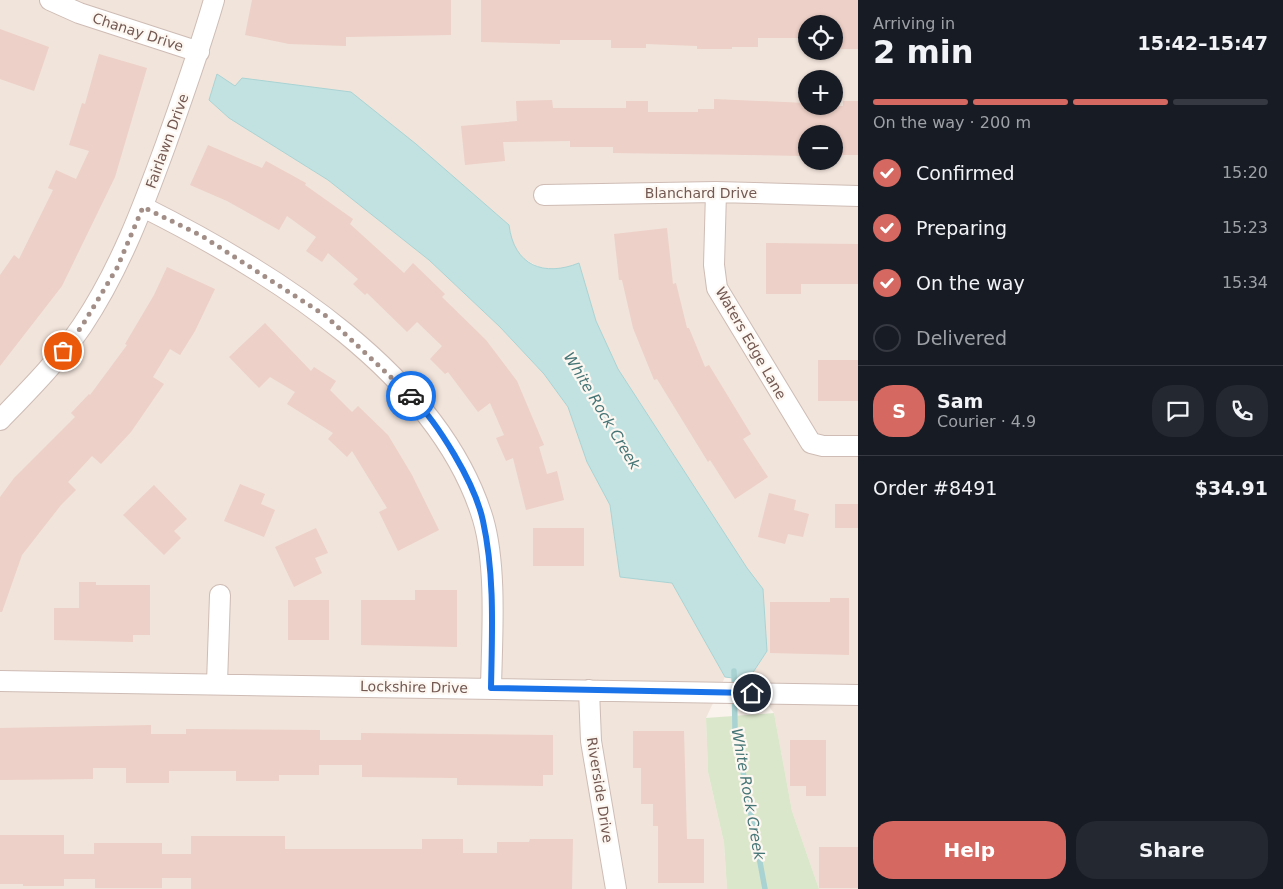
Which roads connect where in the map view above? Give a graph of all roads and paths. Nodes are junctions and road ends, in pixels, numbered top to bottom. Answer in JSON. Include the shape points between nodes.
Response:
{"nodes":[{"id":1,"x":50,"y":0,"type":"edge"},
{"id":2,"x":214,"y":0,"type":"edge"},
{"id":3,"x":199,"y":52,"type":"junction"},
{"id":4,"x":716,"y":192,"type":"junction"},
{"id":5,"x":544,"y":195,"type":"dead end"},
{"id":6,"x":858,"y":196,"type":"edge"},
{"id":7,"x":143,"y":207,"type":"junction"},
{"id":8,"x":0,"y":420,"type":"edge"},
{"id":9,"x":858,"y":446,"type":"edge"},
{"id":10,"x":220,"y":595,"type":"dead end"},
{"id":11,"x":0,"y":681,"type":"edge"},
{"id":12,"x":217,"y":683,"type":"junction"},
{"id":13,"x":491,"y":688,"type":"junction"},
{"id":14,"x":589,"y":690,"type":"junction"},
{"id":15,"x":858,"y":695,"type":"edge"},
{"id":16,"x":616,"y":889,"type":"edge"}],
"edges":[{"from":1,"to":3,"type":"street","name":"Chanay Drive"},
{"from":2,"to":3,"type":"street","name":"Fairlawn Drive"},
{"from":3,"to":7,"type":"street","name":"Fairlawn Drive"},
{"from":4,"to":5,"type":"street","name":"Blanchard Drive"},
{"from":4,"to":6,"type":"street","name":"Blanchard Drive"},
{"from":4,"to":9,"type":"street","name":"Waters Edge Lane","via":[[714,265],[717,288],[811,443]]},
{"from":7,"to":8,"type":"street","name":"Fairlawn Drive","via":[[117,268],[82,326],[54,364]]},
{"from":7,"to":13,"type":"street","via":[[202,236],[326,316],[416,401],[444,437],[483,519],[492,600]]},
{"from":10,"to":12,"type":"street"},
{"from":11,"to":12,"type":"street","name":"Lockshire Drive"},
{"from":12,"to":13,"type":"street","name":"Lockshire Drive"},
{"from":13,"to":14,"type":"street","name":"Lockshire Drive"},
{"from":14,"to":15,"type":"street","name":"Lockshire Drive"},
{"from":14,"to":16,"type":"street","name":"Riverside Drive","via":[[591,740]]}]}
